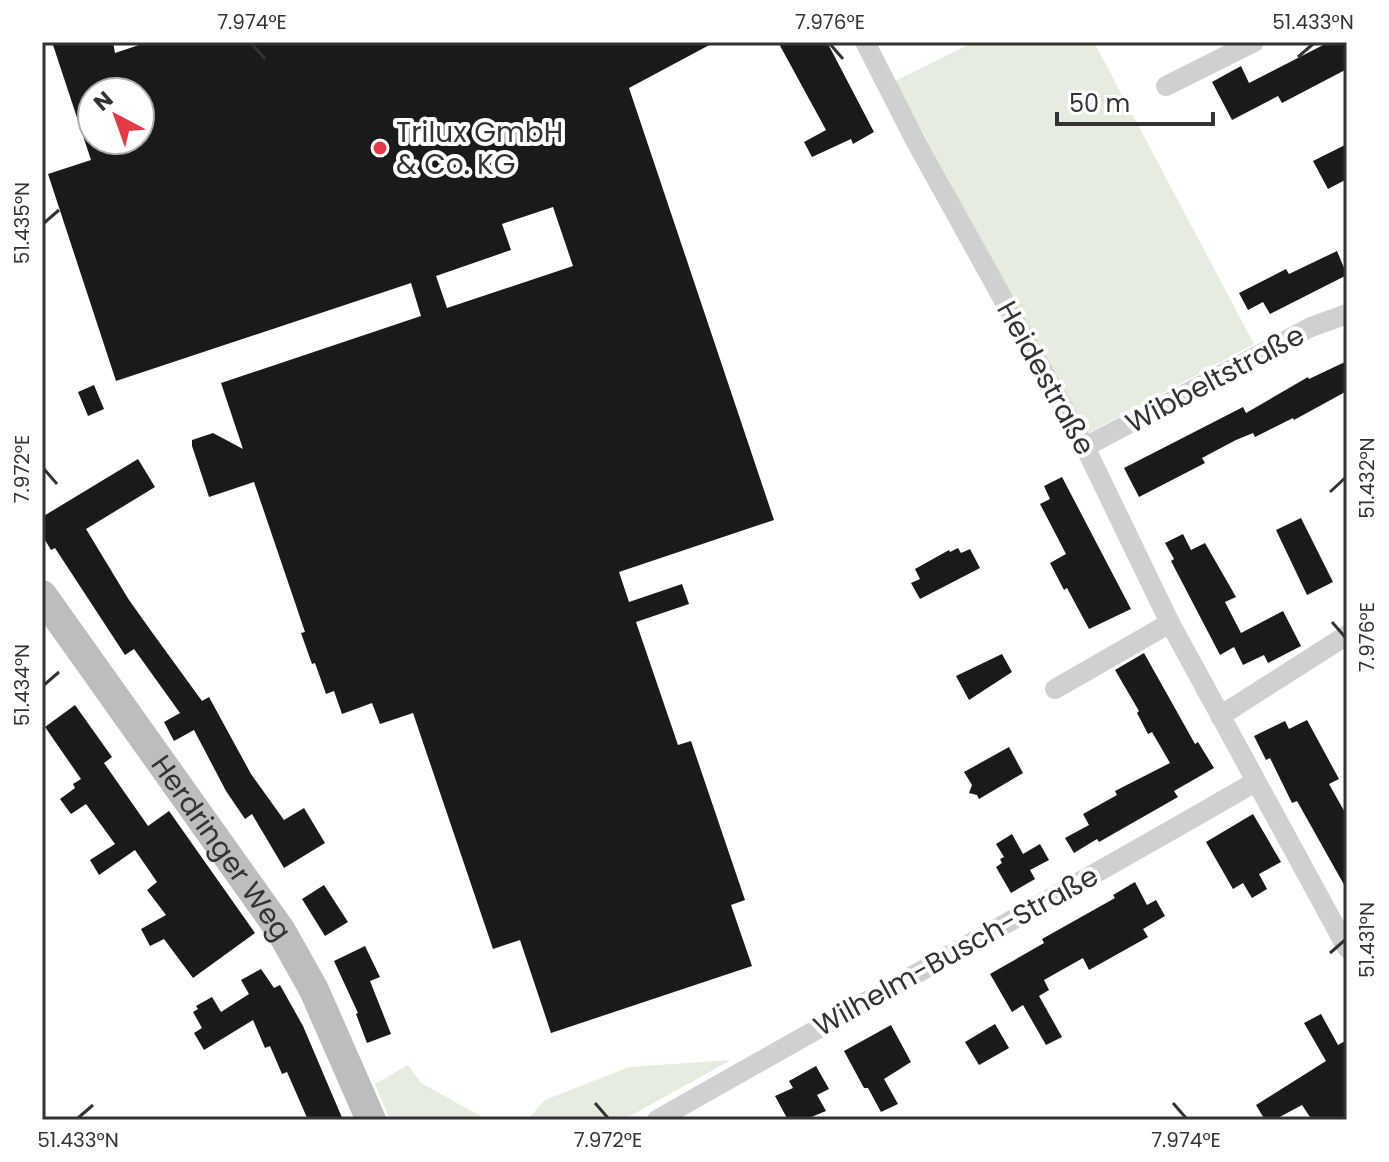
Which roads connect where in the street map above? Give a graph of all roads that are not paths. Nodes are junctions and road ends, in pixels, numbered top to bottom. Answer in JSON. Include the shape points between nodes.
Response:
{"nodes":[{"id":1,"x":865,"y":42,"type":"edge"},
{"id":2,"x":1254,"y":42,"type":"edge"},
{"id":3,"x":1166,"y":86,"type":"dead end"},
{"id":4,"x":1347,"y":314,"type":"edge"},
{"id":5,"x":1085,"y":447,"type":"junction"},
{"id":6,"x":42,"y":595,"type":"edge"},
{"id":7,"x":1170,"y":623,"type":"junction"},
{"id":8,"x":1347,"y":635,"type":"edge"},
{"id":9,"x":1055,"y":689,"type":"dead end"},
{"id":10,"x":1220,"y":716,"type":"junction"},
{"id":11,"x":1255,"y":782,"type":"junction"},
{"id":12,"x":1347,"y":948,"type":"edge"},
{"id":13,"x":371,"y":1120,"type":"edge"},
{"id":14,"x":657,"y":1120,"type":"edge"}],
"edges":[{"from":1,"to":5,"type":"street","name":"Heidestraße"},
{"from":2,"to":3,"type":"street"},
{"from":4,"to":5,"type":"street","name":"Wibbeltstraße","via":[[1311,327]]},
{"from":5,"to":7,"type":"street","name":"Heidestraße"},
{"from":6,"to":13,"type":"main road","name":"Herdringer Weg","via":[[281,931],[314,990]]},
{"from":7,"to":9,"type":"street"},
{"from":7,"to":10,"type":"street","name":"Heidestraße"},
{"from":8,"to":10,"type":"street"},
{"from":10,"to":11,"type":"street","name":"Heidestraße"},
{"from":11,"to":12,"type":"street","name":"Heidestraße"},
{"from":11,"to":14,"type":"street","name":"Wilhelm-Busch-Straße"}]}
